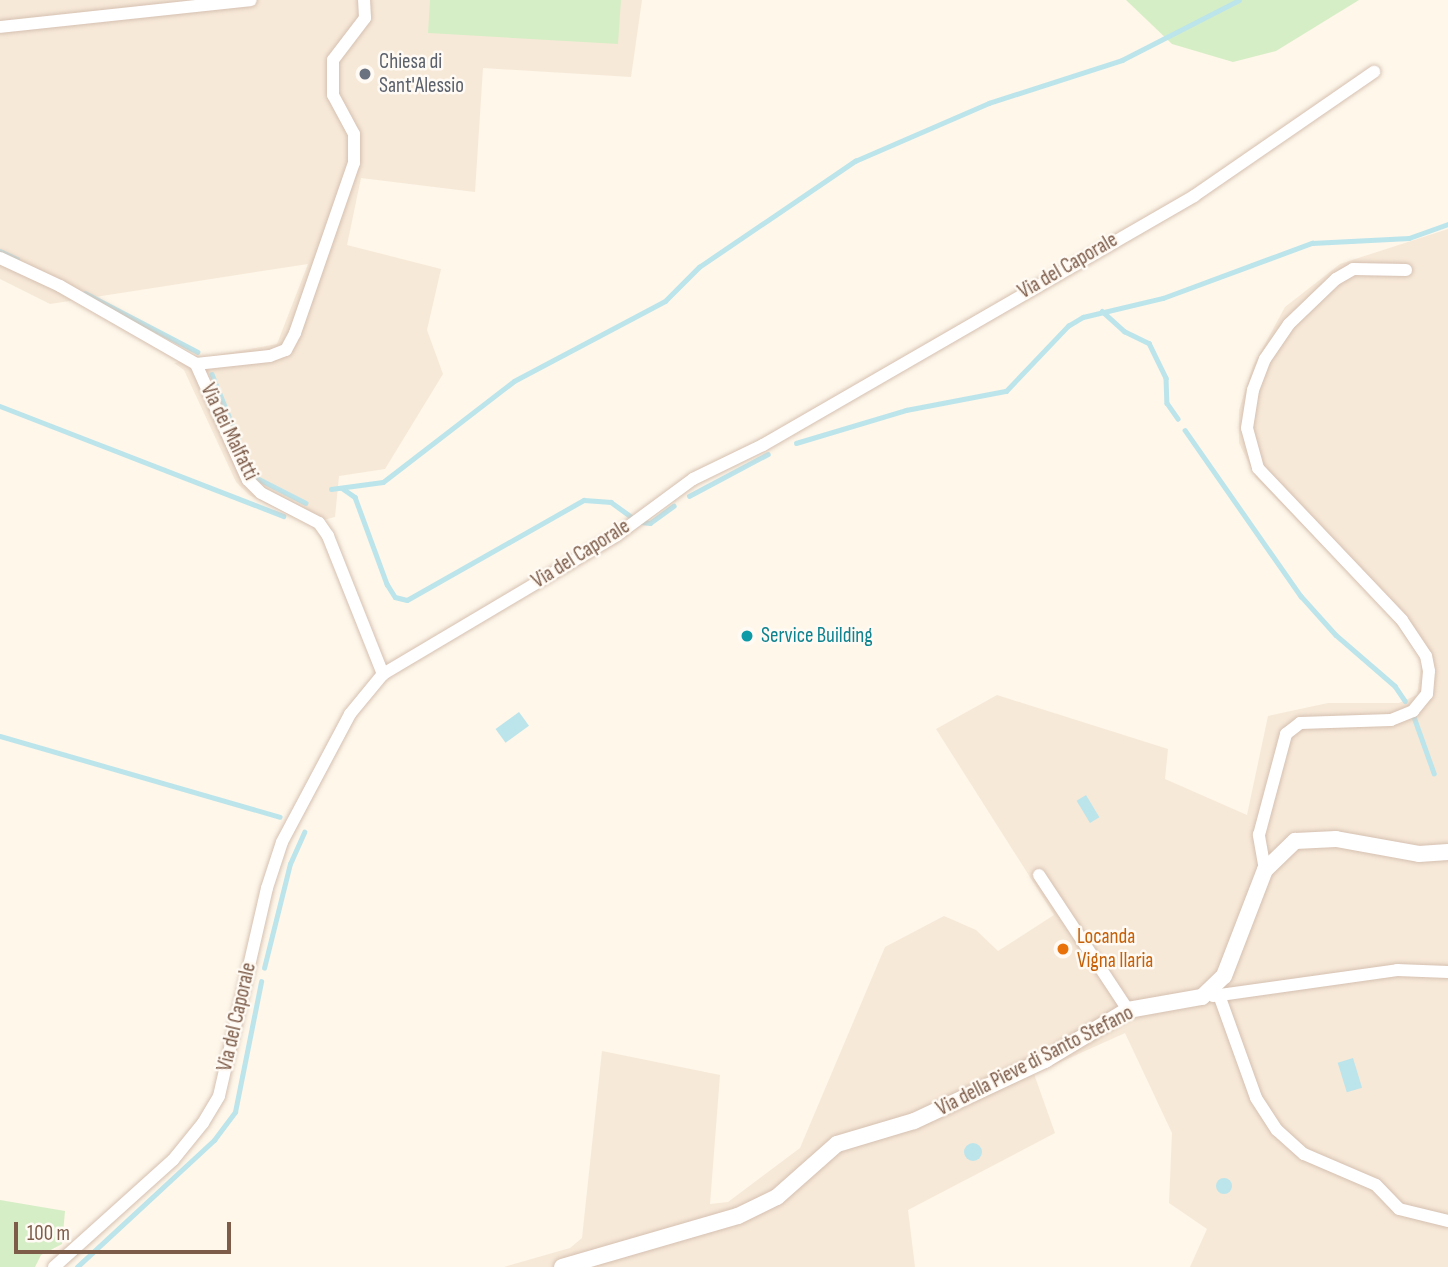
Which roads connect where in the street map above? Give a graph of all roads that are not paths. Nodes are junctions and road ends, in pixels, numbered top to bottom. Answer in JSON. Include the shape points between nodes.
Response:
{"nodes":[{"id":1,"x":251,"y":0,"type":"edge"},
{"id":2,"x":364,"y":0,"type":"edge"},
{"id":3,"x":0,"y":27,"type":"edge"},
{"id":4,"x":1374,"y":72,"type":"dead end"},
{"id":5,"x":0,"y":258,"type":"edge"},
{"id":6,"x":1406,"y":270,"type":"dead end"},
{"id":7,"x":196,"y":364,"type":"junction"},
{"id":8,"x":383,"y":674,"type":"junction"},
{"id":9,"x":1448,"y":852,"type":"edge"},
{"id":10,"x":1265,"y":870,"type":"junction"},
{"id":11,"x":1039,"y":875,"type":"dead end"},
{"id":12,"x":1448,"y":972,"type":"edge"},
{"id":13,"x":1211,"y":996,"type":"junction"},
{"id":14,"x":1128,"y":1010,"type":"junction"},
{"id":15,"x":1448,"y":1221,"type":"edge"},
{"id":16,"x":54,"y":1267,"type":"edge"},
{"id":17,"x":564,"y":1267,"type":"edge"}],
"edges":[{"from":1,"to":3,"type":"street"},
{"from":2,"to":7,"type":"street","via":[[365,18],[333,60],[333,95],[354,134],[354,163],[295,333],[286,350],[270,356]]},
{"from":4,"to":8,"type":"street","name":"Via del Caporale","via":[[1194,196],[763,445],[693,479],[617,535]]},
{"from":5,"to":7,"type":"street","name":"Via dei Malfatti","via":[[60,286]]},
{"from":6,"to":10,"type":"street","via":[[1353,269],[1336,279],[1289,324],[1265,359],[1252,390],[1247,428],[1258,468],[1402,620],[1426,656],[1429,671],[1427,694],[1413,711],[1391,720],[1332,718],[1300,723],[1286,734],[1259,835]]},
{"from":7,"to":8,"type":"street","name":"Via dei Malfatti","via":[[248,481],[261,493],[318,523],[328,536]]},
{"from":8,"to":16,"type":"street","name":"Via del Caporale","via":[[350,714],[282,842],[219,1096],[204,1124],[173,1160]]},
{"from":9,"to":10,"type":"street","via":[[1419,854],[1336,839],[1294,841]]},
{"from":10,"to":13,"type":"street","via":[[1224,976]]},
{"from":11,"to":14,"type":"street"},
{"from":12,"to":13,"type":"street","via":[[1397,970]]},
{"from":13,"to":14,"type":"street","name":"Via della Pieve di Santo Stefano"},
{"from":13,"to":15,"type":"street","via":[[1256,1098],[1304,1154],[1376,1185],[1399,1209]]},
{"from":14,"to":17,"type":"street","name":"Via della Pieve di Santo Stefano","via":[[1045,1060],[914,1121],[837,1144],[777,1196],[738,1216]]}]}
